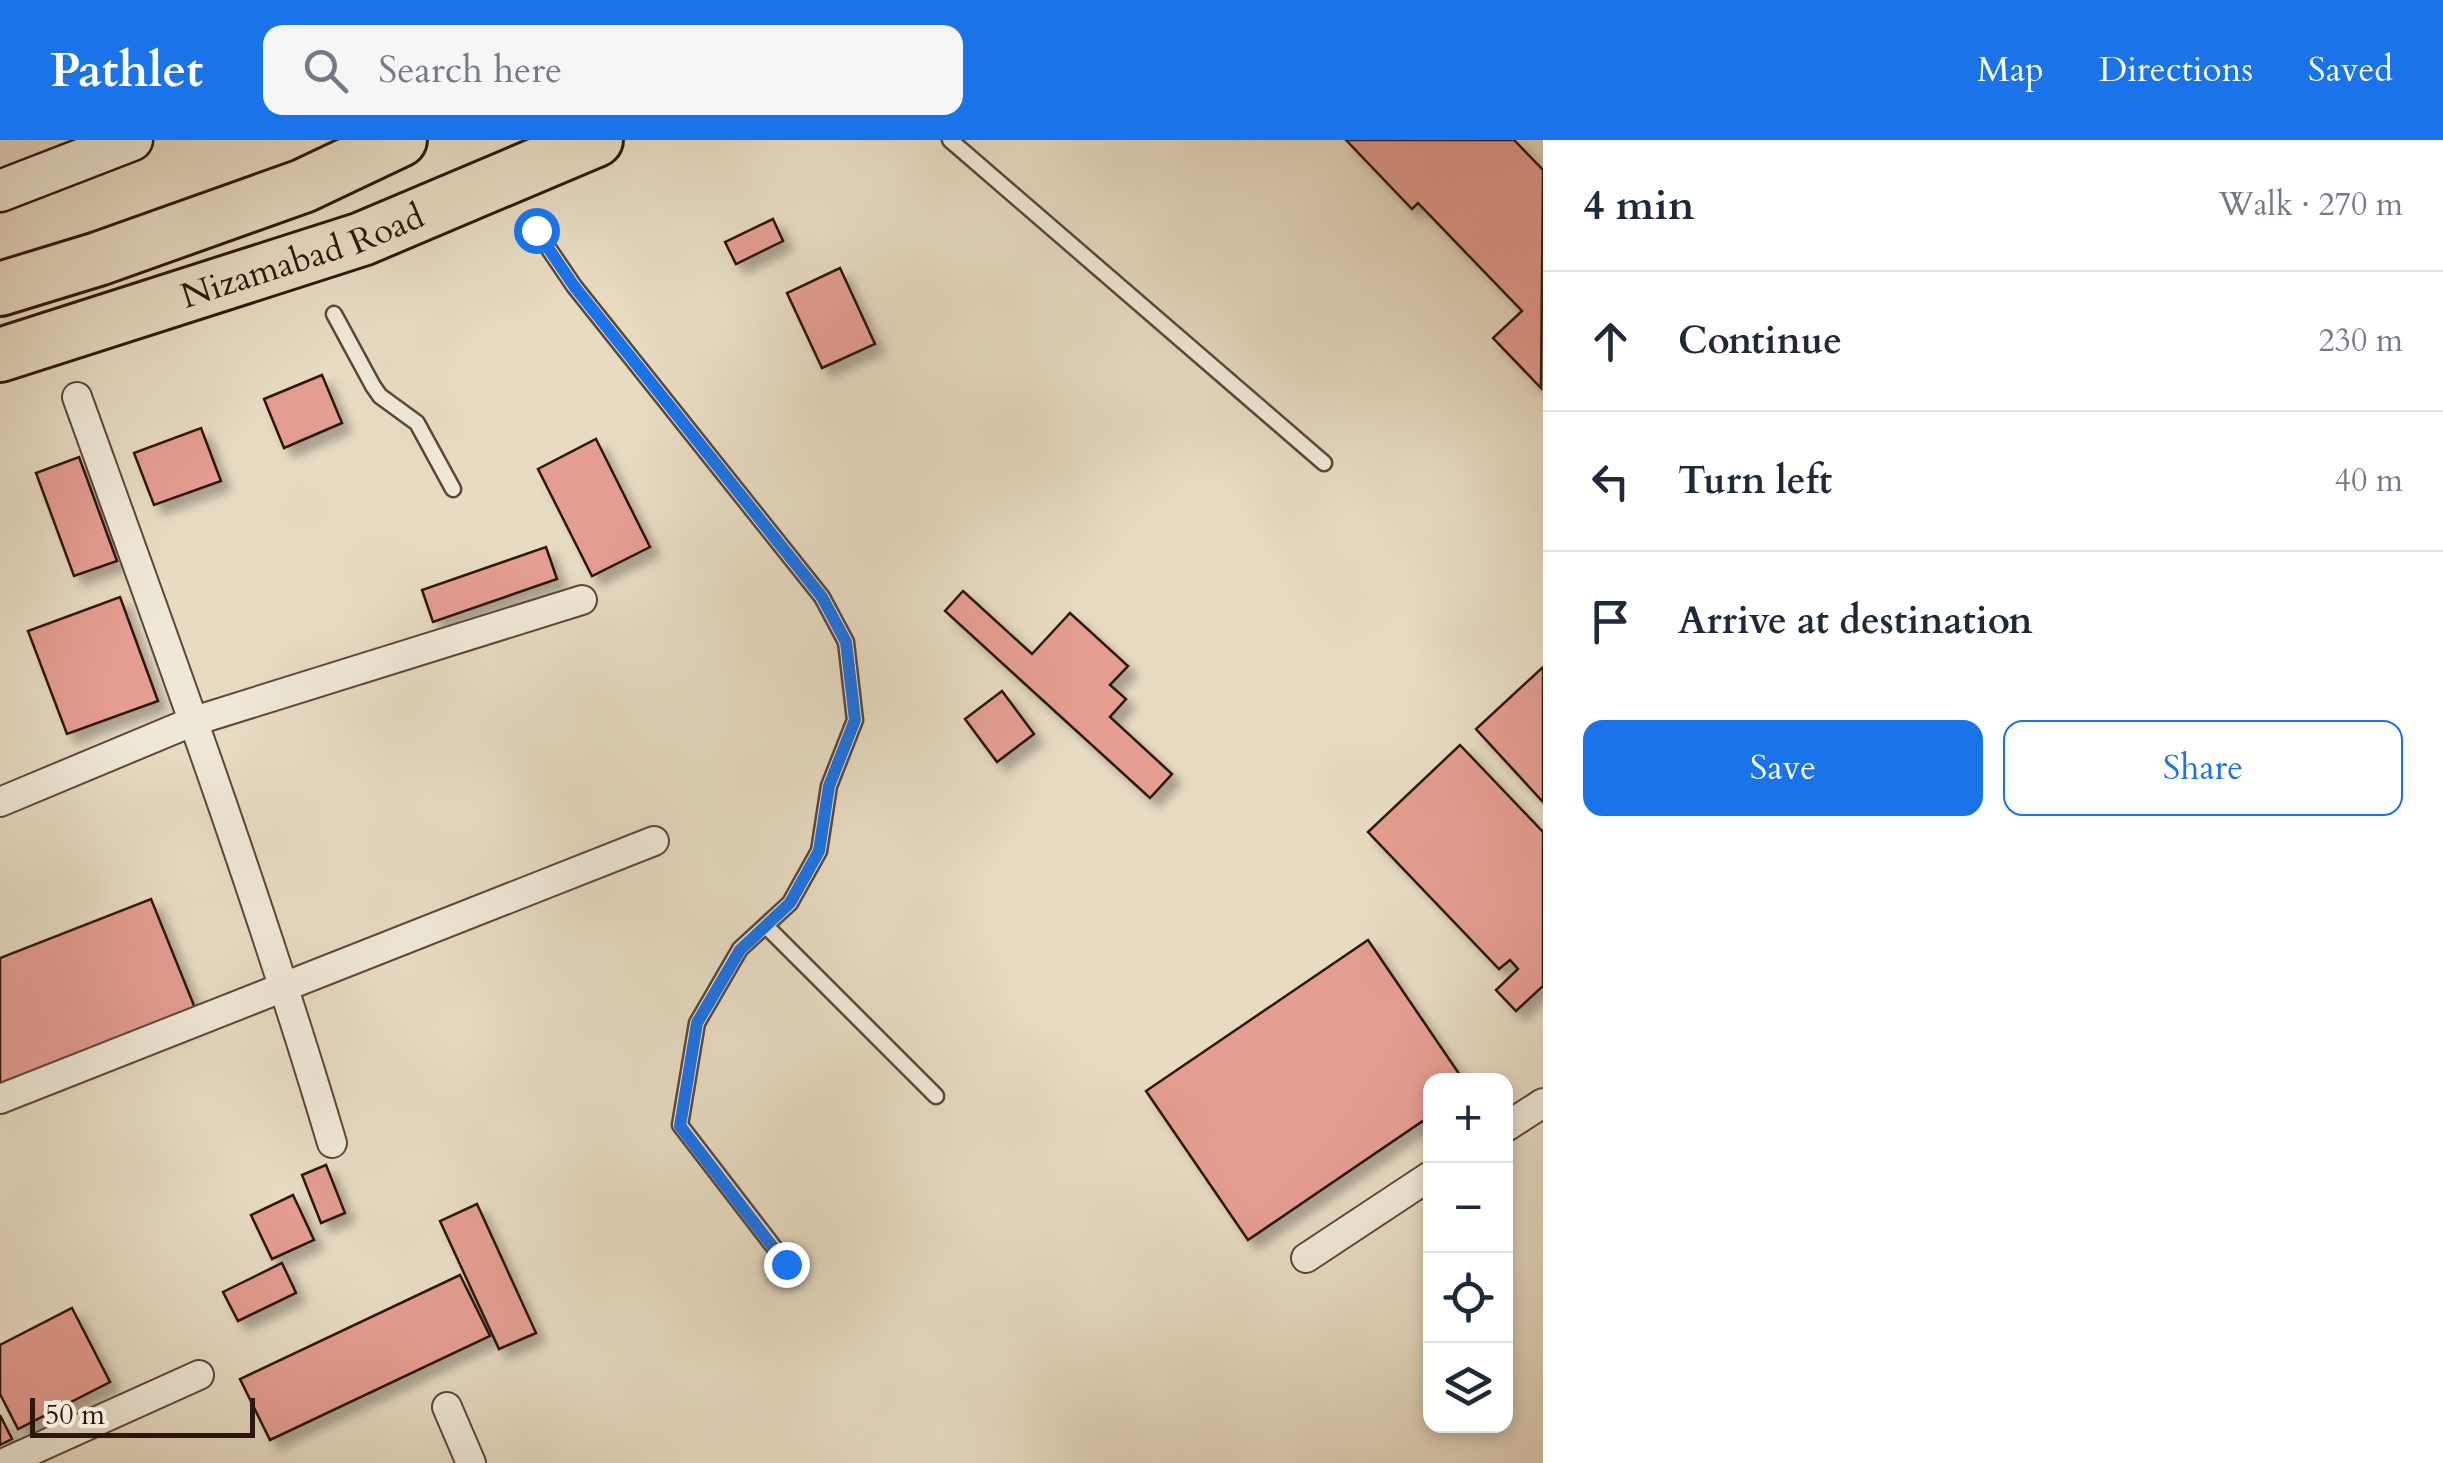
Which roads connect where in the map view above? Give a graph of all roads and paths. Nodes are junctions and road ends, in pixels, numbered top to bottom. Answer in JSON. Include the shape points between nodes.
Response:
{"nodes":[{"id":1,"x":132,"y":140,"type":"edge"},
{"id":2,"x":400,"y":140,"type":"edge"},
{"id":3,"x":596,"y":140,"type":"edge"},
{"id":4,"x":950,"y":140,"type":"edge"},
{"id":5,"x":0,"y":191,"type":"edge"},
{"id":6,"x":536,"y":230,"type":"dead end"},
{"id":7,"x":0,"y":289,"type":"edge"},
{"id":8,"x":334,"y":314,"type":"dead end"},
{"id":9,"x":0,"y":355,"type":"edge"},
{"id":10,"x":77,"y":397,"type":"dead end"},
{"id":11,"x":1324,"y":463,"type":"dead end"},
{"id":12,"x":453,"y":490,"type":"dead end"},
{"id":13,"x":582,"y":600,"type":"dead end"},
{"id":14,"x":194,"y":721,"type":"junction"},
{"id":15,"x":0,"y":802,"type":"edge"},
{"id":16,"x":654,"y":841,"type":"dead end"},
{"id":17,"x":766,"y":926,"type":"junction"},
{"id":18,"x":286,"y":988,"type":"junction"},
{"id":19,"x":936,"y":1096,"type":"dead end"},
{"id":20,"x":0,"y":1099,"type":"edge"},
{"id":21,"x":1543,"y":1103,"type":"edge"},
{"id":22,"x":1513,"y":1123,"type":"edge"},
{"id":23,"x":332,"y":1143,"type":"dead end"},
{"id":24,"x":1423,"y":1181,"type":"edge"},
{"id":25,"x":1306,"y":1258,"type":"dead end"},
{"id":26,"x":786,"y":1264,"type":"dead end"},
{"id":27,"x":199,"y":1375,"type":"dead end"},
{"id":28,"x":447,"y":1407,"type":"dead end"},
{"id":29,"x":4,"y":1463,"type":"edge"},
{"id":30,"x":471,"y":1463,"type":"edge"}],
"edges":[{"from":1,"to":5,"type":"main road"},
{"from":2,"to":7,"type":"highway","name":"Nizamabad Road","via":[[304,186]]},
{"from":3,"to":9,"type":"highway","name":"Nizamabad Road","via":[[362,239]]},
{"from":4,"to":11,"type":"lane"},
{"from":6,"to":17,"type":"lane","via":[[822,597],[846,642],[855,720],[829,786],[819,851],[790,903]]},
{"from":8,"to":12,"type":"lane","via":[[373,386],[417,423]]},
{"from":10,"to":14,"type":"street"},
{"from":13,"to":14,"type":"street"},
{"from":14,"to":15,"type":"street"},
{"from":14,"to":18,"type":"street"},
{"from":16,"to":18,"type":"street"},
{"from":17,"to":19,"type":"lane"},
{"from":17,"to":26,"type":"lane","via":[[740,950],[697,1023],[680,1126]]},
{"from":18,"to":20,"type":"street"},
{"from":18,"to":23,"type":"street"},
{"from":21,"to":22,"type":"street"},
{"from":24,"to":25,"type":"street"},
{"from":27,"to":29,"type":"street"},
{"from":28,"to":30,"type":"street"}]}
